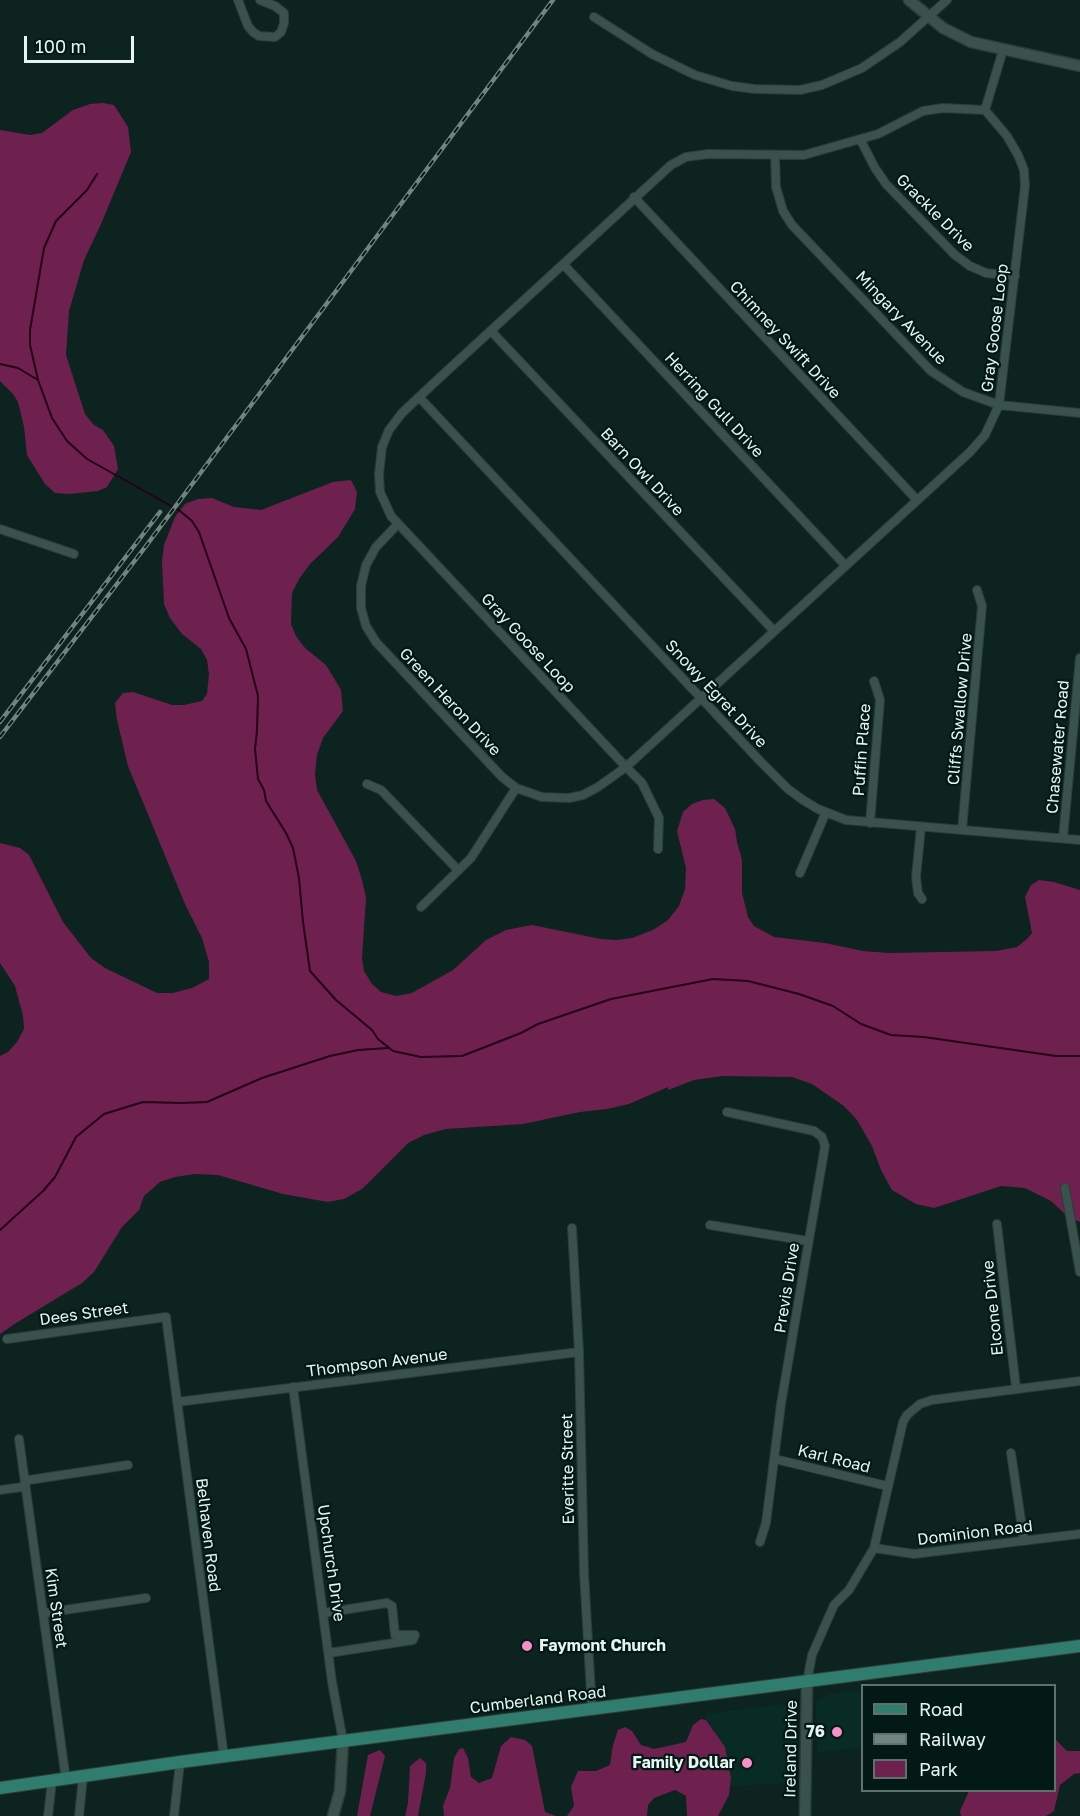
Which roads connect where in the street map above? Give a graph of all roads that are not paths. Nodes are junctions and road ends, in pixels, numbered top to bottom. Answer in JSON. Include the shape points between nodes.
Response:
{"nodes":[{"id":1,"x":238,"y":0,"type":"edge"},
{"id":2,"x":260,"y":0,"type":"edge"},
{"id":3,"x":909,"y":0,"type":"edge"},
{"id":4,"x":947,"y":0,"type":"edge"},
{"id":5,"x":594,"y":17,"type":"dead end"},
{"id":6,"x":929,"y":18,"type":"junction"},
{"id":7,"x":1003,"y":50,"type":"junction"},
{"id":8,"x":1080,"y":66,"type":"edge"},
{"id":9,"x":985,"y":111,"type":"junction"},
{"id":10,"x":860,"y":139,"type":"junction"},
{"id":11,"x":775,"y":155,"type":"junction"},
{"id":12,"x":634,"y":197,"type":"junction"},
{"id":13,"x":563,"y":264,"type":"junction"},
{"id":14,"x":1015,"y":276,"type":"junction"},
{"id":15,"x":491,"y":331,"type":"junction"},
{"id":16,"x":418,"y":397,"type":"junction"},
{"id":17,"x":999,"y":405,"type":"junction"},
{"id":18,"x":1080,"y":413,"type":"edge"},
{"id":19,"x":917,"y":500,"type":"junction"},
{"id":20,"x":398,"y":524,"type":"junction"},
{"id":21,"x":0,"y":530,"type":"edge"},
{"id":22,"x":74,"y":554,"type":"dead end"},
{"id":23,"x":845,"y":565,"type":"junction"},
{"id":24,"x":977,"y":590,"type":"dead end"},
{"id":25,"x":774,"y":631,"type":"junction"},
{"id":26,"x":1080,"y":658,"type":"edge"},
{"id":27,"x":874,"y":681,"type":"dead end"},
{"id":28,"x":701,"y":698,"type":"junction"},
{"id":29,"x":626,"y":767,"type":"junction"},
{"id":30,"x":367,"y":784,"type":"dead end"},
{"id":31,"x":516,"y":788,"type":"junction"},
{"id":32,"x":826,"y":812,"type":"junction"},
{"id":33,"x":870,"y":823,"type":"junction"},
{"id":34,"x":921,"y":827,"type":"junction"},
{"id":35,"x":962,"y":830,"type":"junction"},
{"id":36,"x":1063,"y":838,"type":"junction"},
{"id":37,"x":1080,"y":840,"type":"edge"},
{"id":38,"x":658,"y":849,"type":"dead end"},
{"id":39,"x":458,"y":870,"type":"junction"},
{"id":40,"x":800,"y":873,"type":"dead end"},
{"id":41,"x":922,"y":899,"type":"dead end"},
{"id":42,"x":421,"y":907,"type":"dead end"},
{"id":43,"x":727,"y":1112,"type":"dead end"},
{"id":44,"x":1065,"y":1188,"type":"dead end"},
{"id":45,"x":997,"y":1224,"type":"dead end"},
{"id":46,"x":710,"y":1225,"type":"dead end"},
{"id":47,"x":572,"y":1228,"type":"dead end"},
{"id":48,"x":808,"y":1241,"type":"junction"},
{"id":49,"x":1080,"y":1272,"type":"edge"},
{"id":50,"x":166,"y":1317,"type":"joint"},
{"id":51,"x":7,"y":1339,"type":"dead end"},
{"id":52,"x":579,"y":1352,"type":"junction"},
{"id":53,"x":1080,"y":1381,"type":"edge"},
{"id":54,"x":293,"y":1387,"type":"junction"},
{"id":55,"x":1016,"y":1388,"type":"junction"},
{"id":56,"x":177,"y":1402,"type":"junction"},
{"id":57,"x":19,"y":1439,"type":"dead end"},
{"id":58,"x":1011,"y":1453,"type":"dead end"},
{"id":59,"x":775,"y":1458,"type":"junction"},
{"id":60,"x":128,"y":1465,"type":"dead end"},
{"id":61,"x":25,"y":1484,"type":"junction"},
{"id":62,"x":887,"y":1486,"type":"junction"},
{"id":63,"x":0,"y":1490,"type":"edge"},
{"id":64,"x":1080,"y":1534,"type":"edge"},
{"id":65,"x":1024,"y":1541,"type":"junction"},
{"id":66,"x":760,"y":1542,"type":"dead end"},
{"id":67,"x":873,"y":1548,"type":"junction"},
{"id":68,"x":146,"y":1599,"type":"dead end"},
{"id":69,"x":44,"y":1613,"type":"junction"},
{"id":70,"x":324,"y":1613,"type":"junction"},
{"id":71,"x":1080,"y":1647,"type":"edge"},
{"id":72,"x":329,"y":1653,"type":"junction"},
{"id":73,"x":807,"y":1682,"type":"junction"},
{"id":74,"x":592,"y":1710,"type":"junction"},
{"id":75,"x":343,"y":1742,"type":"junction"},
{"id":76,"x":224,"y":1756,"type":"junction"},
{"id":77,"x":180,"y":1762,"type":"junction"},
{"id":78,"x":83,"y":1777,"type":"junction"},
{"id":79,"x":66,"y":1779,"type":"junction"},
{"id":80,"x":52,"y":1781,"type":"junction"},
{"id":81,"x":0,"y":1788,"type":"edge"},
{"id":82,"x":48,"y":1816,"type":"edge"},
{"id":83,"x":79,"y":1816,"type":"edge"},
{"id":84,"x":174,"y":1816,"type":"edge"},
{"id":85,"x":333,"y":1816,"type":"edge"},
{"id":86,"x":805,"y":1816,"type":"edge"}],
"edges":[{"from":1,"to":2,"type":"street","via":[[253,32],[275,37],[281,32],[284,13]]},
{"from":3,"to":6,"type":"street"},
{"from":4,"to":6,"type":"street"},
{"from":5,"to":6,"type":"street","via":[[652,54],[695,75],[732,86],[779,91],[822,85],[862,68]]},
{"from":6,"to":7,"type":"street","via":[[970,42]]},
{"from":7,"to":8,"type":"street"},
{"from":7,"to":9,"type":"street"},
{"from":9,"to":10,"type":"street","name":"Gray Goose Loop","via":[[923,111]]},
{"from":9,"to":14,"type":"street","name":"Gray Goose Loop","via":[[1007,136],[1024,170]]},
{"from":10,"to":11,"type":"street","name":"Gray Goose Loop","via":[[804,155]]},
{"from":10,"to":14,"type":"street","name":"Grackle Drive","via":[[886,184],[955,255],[986,273]]},
{"from":11,"to":12,"type":"street","name":"Gray Goose Loop","via":[[726,153],[686,158],[671,165]]},
{"from":11,"to":17,"type":"street","name":"Mingary Avenue","via":[[776,187],[792,225],[931,371],[963,392]]},
{"from":12,"to":13,"type":"street","name":"Gray Goose Loop"},
{"from":12,"to":19,"type":"street","name":"Chimney Swift Drive"},
{"from":13,"to":15,"type":"street","name":"Gray Goose Loop"},
{"from":13,"to":23,"type":"street","name":"Herring Gull Drive"},
{"from":14,"to":17,"type":"street","name":"Gray Goose Loop"},
{"from":15,"to":16,"type":"street","name":"Gray Goose Loop"},
{"from":15,"to":25,"type":"street","name":"Barn Owl Drive"},
{"from":16,"to":20,"type":"street","name":"Gray Goose Loop","via":[[389,430],[382,447],[380,492]]},
{"from":16,"to":28,"type":"street","name":"Snowy Egret Drive"},
{"from":17,"to":18,"type":"street","name":"Mingary Avenue"},
{"from":17,"to":19,"type":"street","name":"Gray Goose Loop","via":[[985,435]]},
{"from":19,"to":23,"type":"street","name":"Gray Goose Loop"},
{"from":20,"to":29,"type":"street","name":"Gray Goose Loop"},
{"from":20,"to":31,"type":"street","name":"Green Heron Drive","via":[[376,547],[366,565],[361,586],[366,626],[376,642]]},
{"from":21,"to":22,"type":"street"},
{"from":23,"to":25,"type":"street","name":"Gray Goose Loop"},
{"from":24,"to":35,"type":"street","name":"Cliffs Swallow Drive","via":[[982,606]]},
{"from":25,"to":28,"type":"street","name":"Gray Goose Loop"},
{"from":26,"to":36,"type":"street","name":"Chasewater Road"},
{"from":27,"to":33,"type":"street","name":"Puffin Place","via":[[880,700]]},
{"from":28,"to":29,"type":"street","name":"Gray Goose Loop"},
{"from":28,"to":32,"type":"street","name":"Snowy Egret Drive","via":[[788,789]]},
{"from":29,"to":31,"type":"street","name":"Green Heron Drive","via":[[598,787],[569,798],[542,797]]},
{"from":29,"to":38,"type":"street","via":[[642,783],[659,818]]},
{"from":30,"to":39,"type":"street","via":[[381,790]]},
{"from":31,"to":39,"type":"street","via":[[481,845]]},
{"from":32,"to":33,"type":"street","name":"Snowy Egret Drive"},
{"from":32,"to":40,"type":"street"},
{"from":33,"to":34,"type":"street","name":"Snowy Egret Drive"},
{"from":34,"to":35,"type":"street","name":"Snowy Egret Drive"},
{"from":34,"to":41,"type":"street","via":[[916,877]]},
{"from":35,"to":36,"type":"street","name":"Snowy Egret Drive"},
{"from":36,"to":37,"type":"street","name":"Snowy Egret Drive"},
{"from":39,"to":42,"type":"street"},
{"from":43,"to":48,"type":"street","name":"Previs Drive","via":[[814,1131],[822,1137],[825,1146]]},
{"from":44,"to":49,"type":"street"},
{"from":45,"to":55,"type":"street","name":"Elcone Drive"},
{"from":46,"to":48,"type":"street"},
{"from":47,"to":52,"type":"street","name":"Everitte Street"},
{"from":48,"to":59,"type":"street","name":"Previs Drive"},
{"from":50,"to":51,"type":"street","name":"Dees Street"},
{"from":50,"to":56,"type":"street","name":"Belhaven Road"},
{"from":52,"to":54,"type":"street","name":"Thompson Avenue"},
{"from":52,"to":74,"type":"street","name":"Everitte Street","via":[[584,1573]]},
{"from":53,"to":55,"type":"street"},
{"from":54,"to":56,"type":"street","name":"Thompson Avenue"},
{"from":54,"to":70,"type":"street","name":"Upchurch Drive"},
{"from":55,"to":62,"type":"street","via":[[932,1400],[913,1409],[903,1422]]},
{"from":56,"to":76,"type":"street","name":"Belhaven Road"},
{"from":57,"to":61,"type":"street","name":"Kim Street"},
{"from":58,"to":65,"type":"street"},
{"from":59,"to":62,"type":"street","name":"Karl Road"},
{"from":59,"to":66,"type":"street","name":"Previs Drive"},
{"from":60,"to":61,"type":"street","via":[[30,1480]]},
{"from":61,"to":63,"type":"street"},
{"from":61,"to":69,"type":"street","name":"Kim Street"},
{"from":62,"to":67,"type":"street"},
{"from":64,"to":65,"type":"street","name":"Dominion Road"},
{"from":65,"to":67,"type":"street","name":"Dominion Road","via":[[914,1554]]},
{"from":67,"to":73,"type":"street","via":[[849,1590],[834,1605],[812,1655]]},
{"from":68,"to":69,"type":"street"},
{"from":69,"to":79,"type":"street","name":"Kim Street"},
{"from":70,"to":72,"type":"street","name":"Upchurch Drive"},
{"from":70,"to":72,"type":"street","via":[[387,1603],[392,1606],[395,1635],[415,1635],[413,1640]]},
{"from":71,"to":73,"type":"main road","name":"Cumberland Road"},
{"from":72,"to":75,"type":"street","name":"Upchurch Drive"},
{"from":73,"to":74,"type":"main road","name":"Cumberland Road"},
{"from":73,"to":86,"type":"street","name":"Ireland Drive"},
{"from":74,"to":75,"type":"main road","name":"Cumberland Road"},
{"from":75,"to":76,"type":"main road","name":"Cumberland Road"},
{"from":75,"to":85,"type":"street"},
{"from":76,"to":77,"type":"main road","name":"Cumberland Road"},
{"from":77,"to":78,"type":"main road","name":"Cumberland Road"},
{"from":77,"to":84,"type":"street"},
{"from":78,"to":79,"type":"main road","name":"Cumberland Road"},
{"from":78,"to":83,"type":"street"},
{"from":79,"to":80,"type":"main road","name":"Cumberland Road"},
{"from":80,"to":81,"type":"main road","name":"Cumberland Road"},
{"from":80,"to":82,"type":"street"}]}
